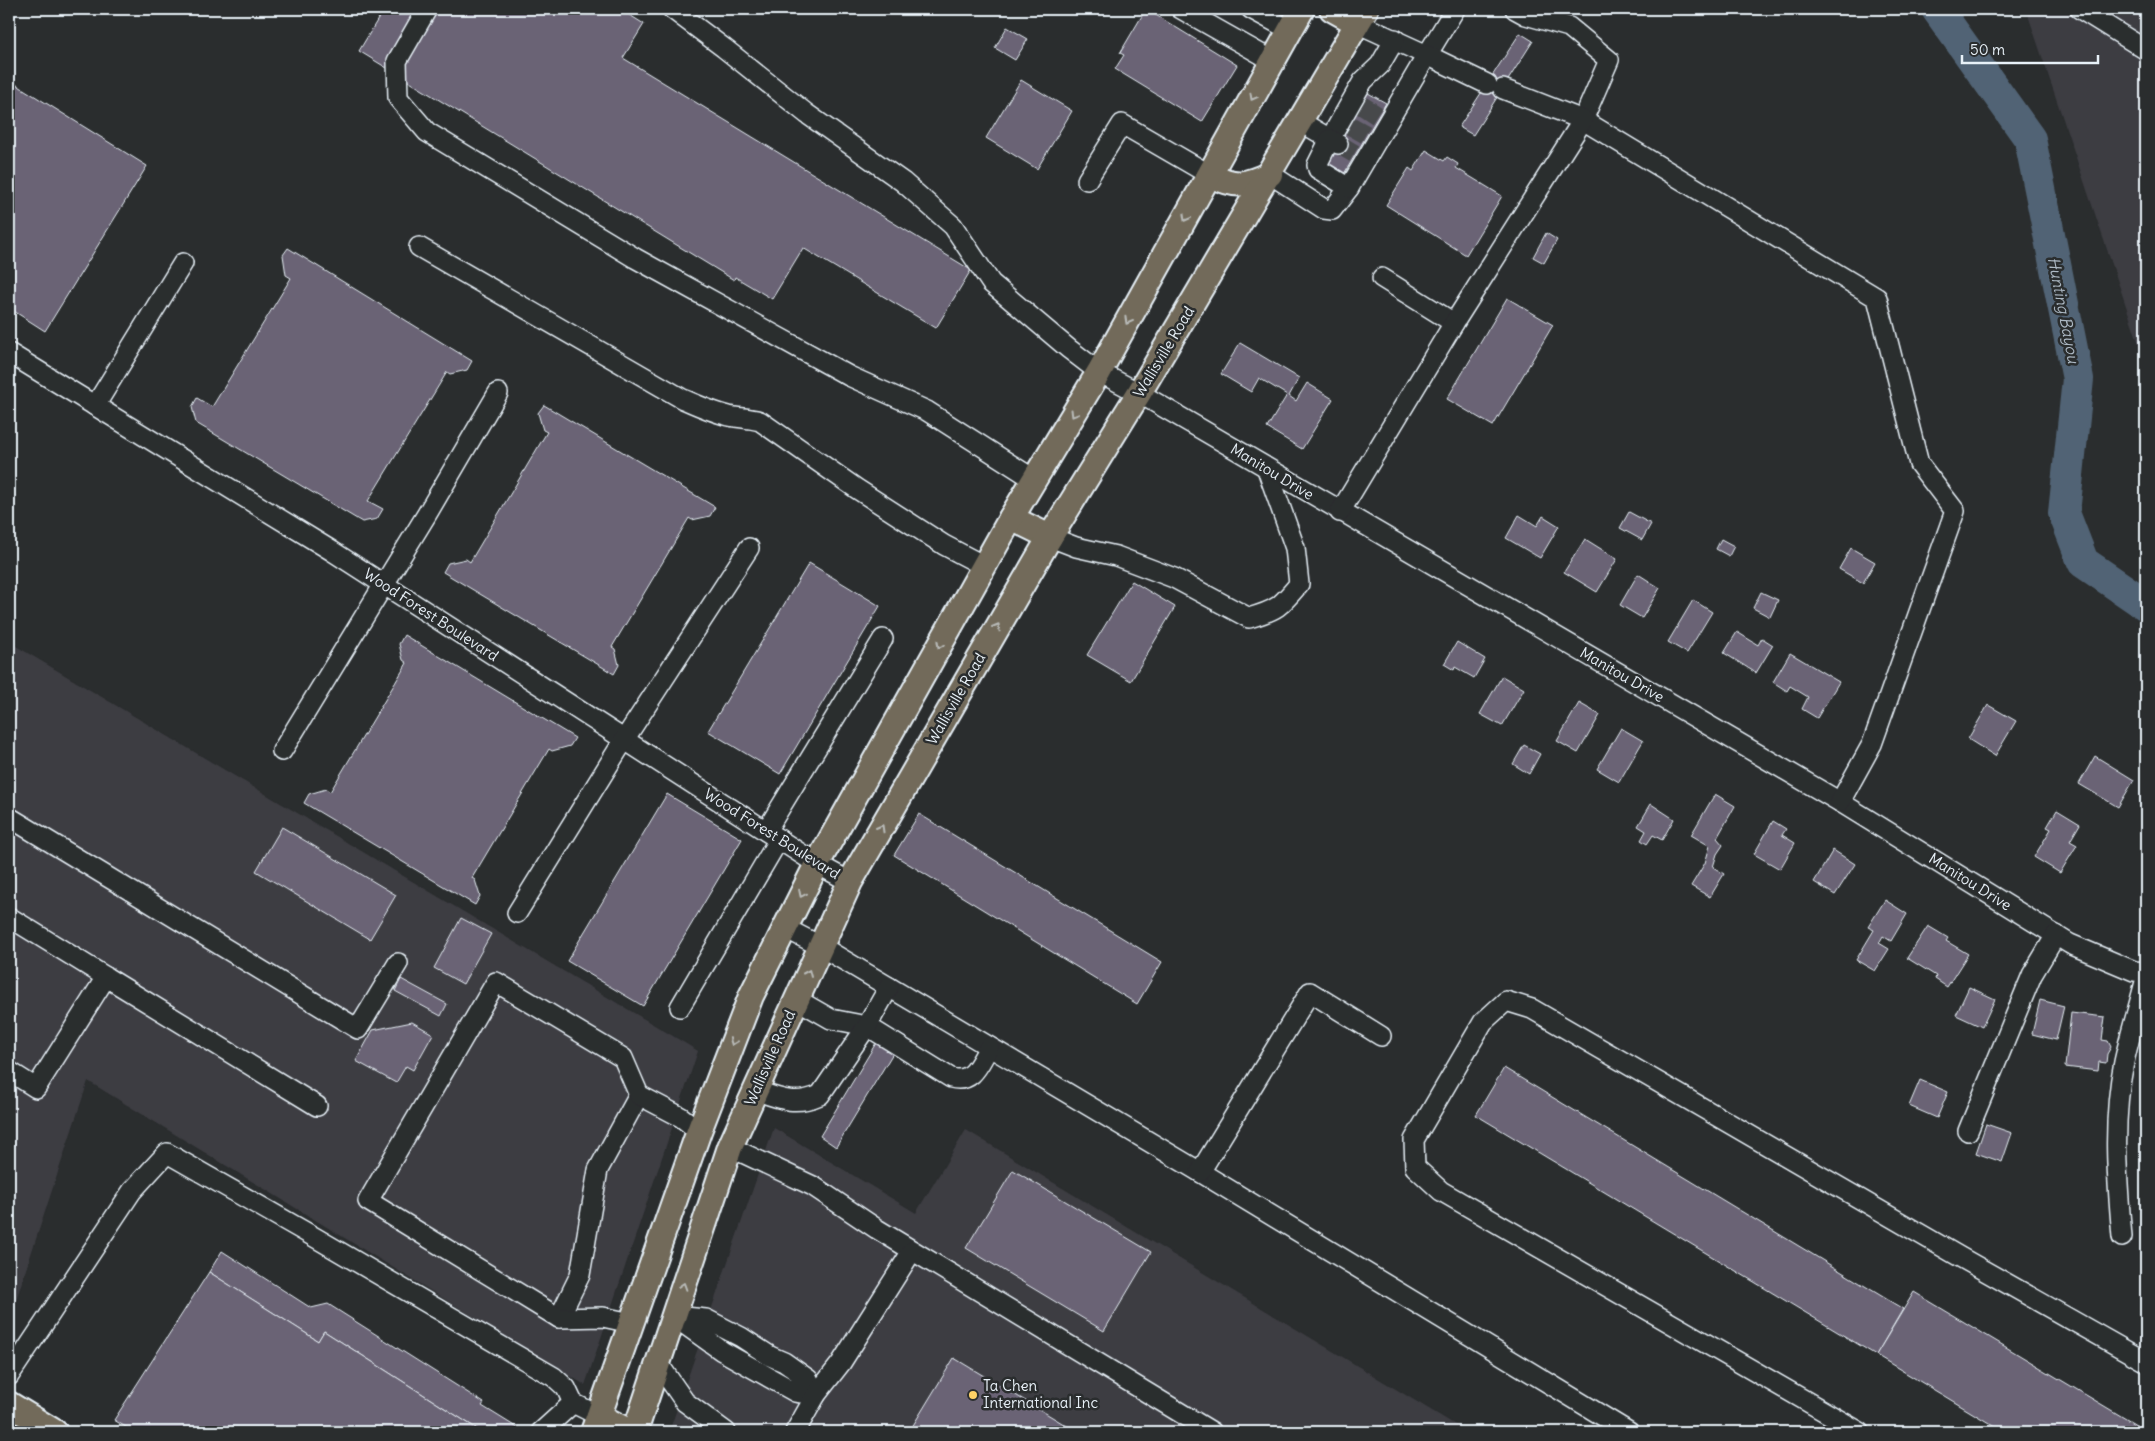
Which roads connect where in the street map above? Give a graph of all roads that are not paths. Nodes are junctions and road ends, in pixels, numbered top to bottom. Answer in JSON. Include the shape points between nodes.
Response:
{"nodes":[{"id":1,"x":428,"y":9,"type":"edge"},
{"id":2,"x":672,"y":9,"type":"edge"},
{"id":3,"x":1181,"y":9,"type":"edge"},
{"id":4,"x":1251,"y":9,"type":"edge"},
{"id":5,"x":1302,"y":9,"type":"edge"},
{"id":6,"x":1332,"y":9,"type":"edge"},
{"id":7,"x":1455,"y":9,"type":"edge"},
{"id":8,"x":1515,"y":9,"type":"edge"},
{"id":9,"x":2080,"y":9,"type":"edge"},
{"id":10,"x":1362,"y":16,"type":"edge"},
{"id":11,"x":1290,"y":30,"type":"junction"},
{"id":12,"x":1395,"y":39,"type":"junction"},
{"id":13,"x":2146,"y":50,"type":"edge"},
{"id":14,"x":1427,"y":55,"type":"junction"},
{"id":15,"x":1273,"y":62,"type":"junction"},
{"id":16,"x":1583,"y":120,"type":"junction"},
{"id":17,"x":1301,"y":122,"type":"junction"},
{"id":18,"x":1334,"y":141,"type":"junction"},
{"id":19,"x":1270,"y":174,"type":"junction"},
{"id":20,"x":1210,"y":175,"type":"junction"},
{"id":21,"x":1086,"y":180,"type":"dead end"},
{"id":22,"x":1349,"y":188,"type":"junction"},
{"id":23,"x":419,"y":247,"type":"dead end"},
{"id":24,"x":183,"y":263,"type":"dead end"},
{"id":25,"x":1382,"y":278,"type":"dead end"},
{"id":26,"x":1454,"y":322,"type":"junction"},
{"id":27,"x":9,"y":353,"type":"edge"},
{"id":28,"x":1099,"y":372,"type":"junction"},
{"id":29,"x":498,"y":393,"type":"dead end"},
{"id":30,"x":1139,"y":394,"type":"junction"},
{"id":31,"x":94,"y":406,"type":"junction"},
{"id":32,"x":1267,"y":469,"type":"junction"},
{"id":33,"x":1035,"y":480,"type":"junction"},
{"id":34,"x":1340,"y":512,"type":"junction"},
{"id":35,"x":1012,"y":518,"type":"junction"},
{"id":36,"x":1050,"y":537,"type":"junction"},
{"id":37,"x":749,"y":548,"type":"dead end"},
{"id":38,"x":984,"y":566,"type":"junction"},
{"id":39,"x":383,"y":584,"type":"junction"},
{"id":40,"x":883,"y":639,"type":"dead end"},
{"id":41,"x":624,"y":740,"type":"junction"},
{"id":42,"x":282,"y":751,"type":"dead end"},
{"id":43,"x":1840,"y":802,"type":"junction"},
{"id":44,"x":9,"y":817,"type":"edge"},
{"id":45,"x":773,"y":835,"type":"junction"},
{"id":46,"x":817,"y":864,"type":"junction"},
{"id":47,"x":850,"y":882,"type":"junction"},
{"id":48,"x":517,"y":913,"type":"dead end"},
{"id":49,"x":9,"y":917,"type":"edge"},
{"id":50,"x":785,"y":928,"type":"junction"},
{"id":51,"x":2056,"y":935,"type":"junction"},
{"id":52,"x":820,"y":946,"type":"junction"},
{"id":53,"x":398,"y":963,"type":"dead end"},
{"id":54,"x":2146,"y":972,"type":"edge"},
{"id":55,"x":106,"y":977,"type":"junction"},
{"id":56,"x":2146,"y":978,"type":"edge"},
{"id":57,"x":889,"y":987,"type":"junction"},
{"id":58,"x":796,"y":999,"type":"junction"},
{"id":59,"x":680,"y":1007,"type":"dead end"},
{"id":60,"x":867,"y":1026,"type":"junction"},
{"id":61,"x":1381,"y":1036,"type":"dead end"},
{"id":62,"x":989,"y":1047,"type":"junction"},
{"id":63,"x":9,"y":1071,"type":"edge"},
{"id":64,"x":756,"y":1090,"type":"junction"},
{"id":65,"x":639,"y":1095,"type":"junction"},
{"id":66,"x":317,"y":1106,"type":"dead end"},
{"id":67,"x":698,"y":1131,"type":"junction"},
{"id":68,"x":1968,"y":1131,"type":"dead end"},
{"id":69,"x":730,"y":1147,"type":"junction"},
{"id":70,"x":1200,"y":1172,"type":"junction"},
{"id":71,"x":2122,"y":1237,"type":"dead end"},
{"id":72,"x":912,"y":1251,"type":"junction"},
{"id":73,"x":673,"y":1316,"type":"junction"},
{"id":74,"x":559,"y":1318,"type":"junction"},
{"id":75,"x":631,"y":1324,"type":"junction"},
{"id":76,"x":2146,"y":1362,"type":"edge"},
{"id":77,"x":658,"y":1363,"type":"junction"},
{"id":78,"x":9,"y":1376,"type":"edge"},
{"id":79,"x":816,"y":1394,"type":"junction"},
{"id":80,"x":573,"y":1403,"type":"junction"},
{"id":81,"x":9,"y":1404,"type":"edge"},
{"id":82,"x":596,"y":1424,"type":"edge"},
{"id":83,"x":55,"y":1432,"type":"edge"},
{"id":84,"x":541,"y":1432,"type":"edge"},
{"id":85,"x":630,"y":1432,"type":"edge"},
{"id":86,"x":634,"y":1432,"type":"edge"},
{"id":87,"x":726,"y":1432,"type":"edge"},
{"id":88,"x":795,"y":1432,"type":"edge"},
{"id":89,"x":1212,"y":1432,"type":"edge"},
{"id":90,"x":1629,"y":1432,"type":"edge"},
{"id":91,"x":1860,"y":1432,"type":"edge"}],
"edges":[{"from":1,"to":33,"type":"street","via":[[397,61],[398,98],[427,132],[643,262],[849,376],[927,411]]},
{"from":2,"to":28,"type":"street","name":"Manitou Drive","via":[[807,114],[903,182],[953,226],[991,283]]},
{"from":3,"to":15,"type":"street"},
{"from":4,"to":11,"type":"street"},
{"from":5,"to":11,"type":"main road"},
{"from":6,"to":10,"type":"main road"},
{"from":7,"to":14,"type":"street"},
{"from":8,"to":16,"type":"street","via":[[1569,27],[1609,60]]},
{"from":9,"to":13,"type":"street"},
{"from":10,"to":12,"type":"street"},
{"from":10,"to":17,"type":"main road","name":"Wallisville Road"},
{"from":11,"to":15,"type":"main road"},
{"from":12,"to":14,"type":"street"},
{"from":12,"to":18,"type":"street","via":[[1380,65],[1363,81],[1356,103]]},
{"from":14,"to":16,"type":"street"},
{"from":14,"to":22,"type":"street","via":[[1360,157]]},
{"from":15,"to":20,"type":"main road","one_way":true},
{"from":16,"to":26,"type":"street"},
{"from":16,"to":43,"type":"street","via":[[1878,298],[1919,464],[1955,511],[1872,744]]},
{"from":17,"to":18,"type":"street"},
{"from":17,"to":19,"type":"main road","name":"Wallisville Road"},
{"from":18,"to":22,"type":"street","via":[[1318,160],[1318,168]]},
{"from":19,"to":20,"type":"main road","via":[[1251,182],[1230,184]]},
{"from":19,"to":22,"type":"street","via":[[1327,210],[1337,206]]},
{"from":19,"to":30,"type":"main road","name":"Wallisville Road"},
{"from":20,"to":21,"type":"street","via":[[1122,124]]},
{"from":20,"to":28,"type":"main road","one_way":true},
{"from":23,"to":38,"type":"street","via":[[681,398],[731,417],[760,421],[865,494],[944,545]]},
{"from":24,"to":31,"type":"street"},
{"from":25,"to":26,"type":"street"},
{"from":26,"to":34,"type":"street"},
{"from":27,"to":31,"type":"street","name":"Wood Forest Boulevard"},
{"from":28,"to":30,"type":"street","name":"Manitou Drive"},
{"from":28,"to":33,"type":"main road","one_way":true},
{"from":29,"to":39,"type":"street"},
{"from":30,"to":32,"type":"street","name":"Manitou Drive"},
{"from":30,"to":36,"type":"main road","name":"Wallisville Road"},
{"from":31,"to":39,"type":"street","name":"Wood Forest Boulevard"},
{"from":32,"to":34,"type":"street","name":"Manitou Drive"},
{"from":32,"to":36,"type":"street","via":[[1295,548],[1298,584],[1283,604],[1249,618],[1174,578],[1116,556]]},
{"from":33,"to":35,"type":"main road"},
{"from":34,"to":43,"type":"street","name":"Manitou Drive"},
{"from":35,"to":36,"type":"main road"},
{"from":35,"to":38,"type":"main road"},
{"from":47,"to":36,"type":"main road","name":"Wallisville Road","one_way":true},
{"from":37,"to":41,"type":"street"},
{"from":38,"to":46,"type":"main road","one_way":true},
{"from":39,"to":41,"type":"street","name":"Wood Forest Boulevard"},
{"from":39,"to":42,"type":"street"},
{"from":40,"to":45,"type":"street"},
{"from":41,"to":45,"type":"street","name":"Wood Forest Boulevard"},
{"from":41,"to":48,"type":"street"},
{"from":43,"to":51,"type":"street","name":"Manitou Drive"},
{"from":44,"to":53,"type":"street","via":[[358,1029]]},
{"from":45,"to":46,"type":"street","name":"Wood Forest Boulevard"},
{"from":45,"to":59,"type":"street"},
{"from":46,"to":47,"type":"street","name":"Wood Forest Boulevard"},
{"from":46,"to":50,"type":"main road","one_way":true},
{"from":47,"to":52,"type":"main road","name":"Wallisville Road"},
{"from":49,"to":55,"type":"street"},
{"from":50,"to":52,"type":"street"},
{"from":50,"to":67,"type":"main road","one_way":true,"via":[[752,996]]},
{"from":51,"to":54,"type":"street","name":"Manitou Drive","via":[[2070,944]]},
{"from":51,"to":68,"type":"street","via":[[2032,975]]},
{"from":52,"to":57,"type":"street"},
{"from":58,"to":52,"type":"main road","name":"Wallisville Road","one_way":true},
{"from":55,"to":63,"type":"street","via":[[36,1088]]},
{"from":55,"to":66,"type":"street"},
{"from":56,"to":71,"type":"street","via":[[2124,1063],[2118,1107],[2116,1162]]},
{"from":57,"to":60,"type":"street"},
{"from":57,"to":62,"type":"street"},
{"from":58,"to":60,"type":"street","via":[[831,1019]]},
{"from":58,"to":64,"type":"main road","name":"Wallisville Road"},
{"from":60,"to":62,"type":"street","via":[[950,1078],[960,1080],[971,1076]]},
{"from":60,"to":64,"type":"street","via":[[820,1095],[808,1100],[789,1101]]},
{"from":61,"to":70,"type":"street","via":[[1310,992]]},
{"from":62,"to":70,"type":"street"},
{"from":64,"to":69,"type":"main road","name":"Wallisville Road"},
{"from":65,"to":67,"type":"street","via":[[681,1117]]},
{"from":65,"to":74,"type":"street","via":[[598,1170],[580,1275]]},
{"from":65,"to":74,"type":"street","via":[[623,1058],[496,982],[368,1201]]},
{"from":67,"to":69,"type":"main road"},
{"from":67,"to":75,"type":"main road"},
{"from":69,"to":72,"type":"street","via":[[813,1186]]},
{"from":73,"to":69,"type":"main road","name":"Wallisville Road","one_way":true},
{"from":70,"to":90,"type":"street"},
{"from":72,"to":79,"type":"street","via":[[841,1363]]},
{"from":72,"to":89,"type":"street"},
{"from":73,"to":77,"type":"main road","name":"Wallisville Road"},
{"from":73,"to":79,"type":"street","via":[[706,1319],[741,1337],[808,1379]]},
{"from":74,"to":75,"type":"street","via":[[603,1317]]},
{"from":75,"to":82,"type":"main road"},
{"from":76,"to":91,"type":"street","via":[[1532,1009],[1506,1001],[1483,1022],[1414,1140],[1415,1167],[1441,1191]]},
{"from":77,"to":86,"type":"main road","name":"Wallisville Road"},
{"from":77,"to":87,"type":"street","via":[[685,1402]]},
{"from":78,"to":80,"type":"street","via":[[132,1191],[166,1153],[554,1378],[566,1388]]},
{"from":79,"to":88,"type":"street"},
{"from":80,"to":82,"type":"street"},
{"from":80,"to":84,"type":"street"},
{"from":81,"to":83,"type":"main road"},
{"from":82,"to":85,"type":"main road"}]}
